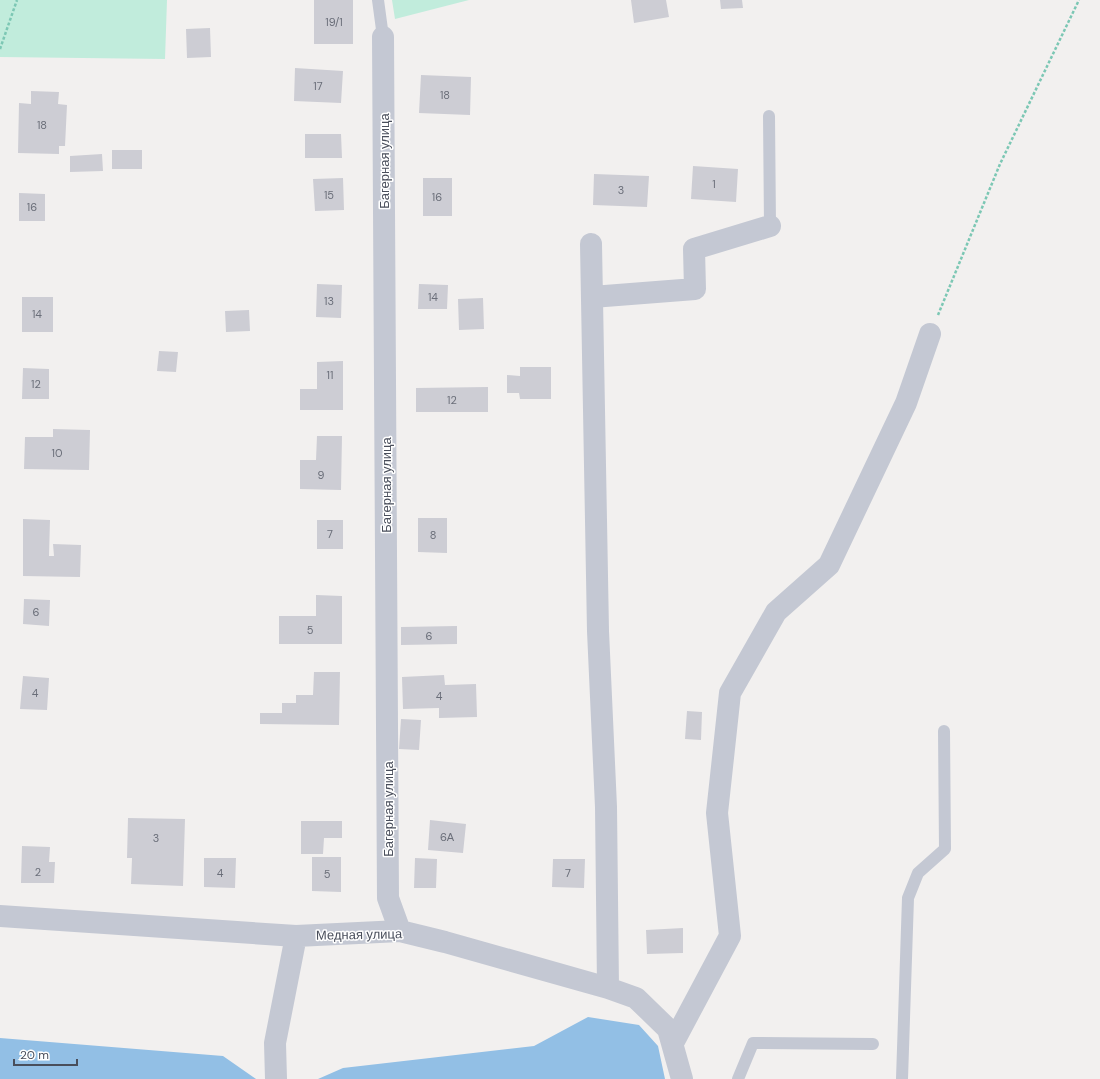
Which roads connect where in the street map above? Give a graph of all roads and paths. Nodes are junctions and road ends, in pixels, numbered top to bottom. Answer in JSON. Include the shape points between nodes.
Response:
{"nodes":[{"id":1,"x":17,"y":0,"type":"edge"},
{"id":2,"x":378,"y":0,"type":"edge"},
{"id":3,"x":1079,"y":0,"type":"edge"},
{"id":4,"x":383,"y":37,"type":"joint"},
{"id":5,"x":0,"y":49,"type":"edge"},
{"id":6,"x":769,"y":116,"type":"dead end"},
{"id":7,"x":770,"y":226,"type":"joint"},
{"id":8,"x":591,"y":244,"type":"dead end"},
{"id":9,"x":592,"y":297,"type":"junction"},
{"id":10,"x":930,"y":334,"type":"joint"},
{"id":11,"x":944,"y":731,"type":"dead end"},
{"id":12,"x":0,"y":916,"type":"edge"},
{"id":13,"x":400,"y":931,"type":"junction"},
{"id":14,"x":296,"y":936,"type":"junction"},
{"id":15,"x":608,"y":988,"type":"junction"},
{"id":16,"x":672,"y":1043,"type":"junction"},
{"id":17,"x":873,"y":1044,"type":"dead end"},
{"id":18,"x":276,"y":1079,"type":"edge"},
{"id":19,"x":682,"y":1079,"type":"edge"},
{"id":20,"x":738,"y":1079,"type":"edge"},
{"id":21,"x":902,"y":1079,"type":"edge"}],
"edges":[{"from":1,"to":5,"type":"path"},
{"from":2,"to":4,"type":"lane"},
{"from":3,"to":10,"type":"path","via":[[1000,164]]},
{"from":4,"to":13,"type":"street","name":"Багерная улица","via":[[388,898]]},
{"from":6,"to":7,"type":"lane"},
{"from":7,"to":9,"type":"street","via":[[694,249],[695,289]]},
{"from":8,"to":9,"type":"street"},
{"from":9,"to":15,"type":"street","via":[[598,631],[606,807]]},
{"from":10,"to":16,"type":"street","via":[[906,402],[829,565],[776,612],[730,693],[717,813],[730,936]]},
{"from":11,"to":21,"type":"lane","via":[[945,849],[918,873],[908,898]]},
{"from":12,"to":14,"type":"street","name":"Медная улица"},
{"from":13,"to":14,"type":"street","name":"Медная улица"},
{"from":13,"to":15,"type":"street","name":"Медная улица"},
{"from":14,"to":18,"type":"street","via":[[274,1043]]},
{"from":15,"to":16,"type":"street","name":"Медная улица","via":[[636,998],[668,1029]]},
{"from":16,"to":19,"type":"street","name":"Медная улица"},
{"from":17,"to":20,"type":"lane","via":[[753,1043]]}]}
